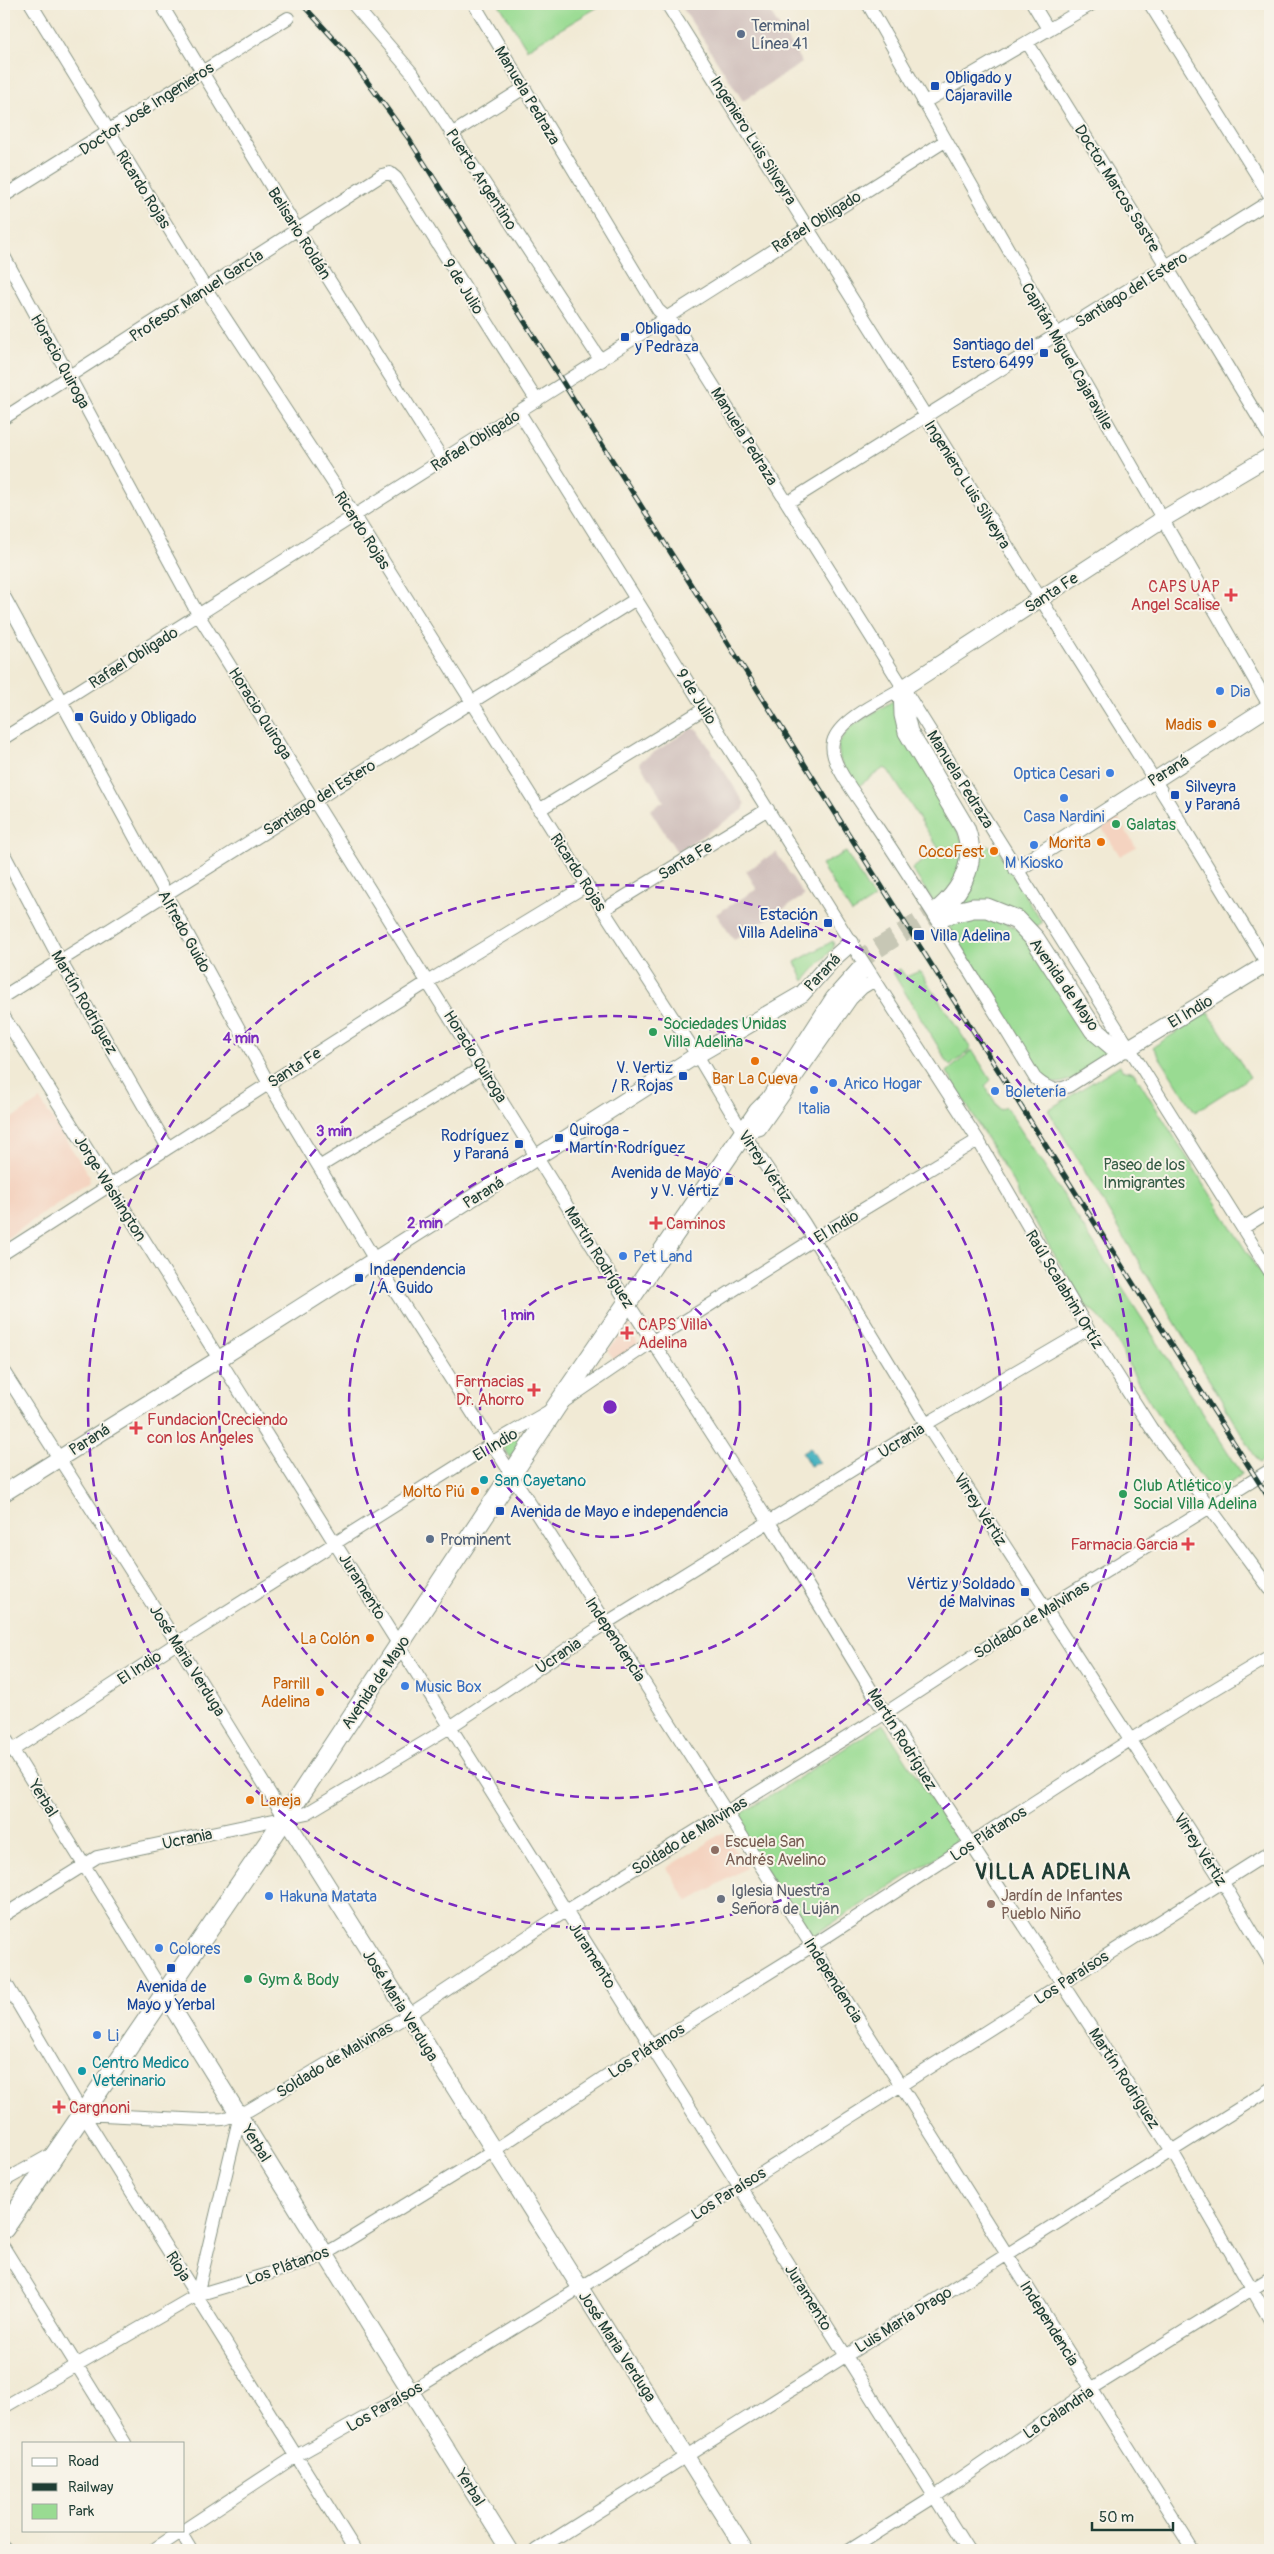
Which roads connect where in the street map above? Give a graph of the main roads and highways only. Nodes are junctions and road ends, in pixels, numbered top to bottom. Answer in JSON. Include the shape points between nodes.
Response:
{"nodes":[{"id":1,"x":903,"y":688,"type":"road end"},
{"id":2,"x":863,"y":972,"type":"tunnel mouth"},
{"id":3,"x":1129,"y":1048,"type":"road end"},
{"id":4,"x":4,"y":2230,"type":"edge"}],
"edges":[{"from":1,"to":3,"type":"main road","name":"Avenida de Mayo","via":[[908,732],[965,828],[970,842],[969,868],[942,912],[987,908],[1017,920],[1035,939],[1094,1030],[1113,1046]]},
{"from":2,"to":4,"type":"main road","name":"Avenida de Mayo","via":[[835,999],[770,1100],[758,1112],[627,1302],[285,1818]]}]}
